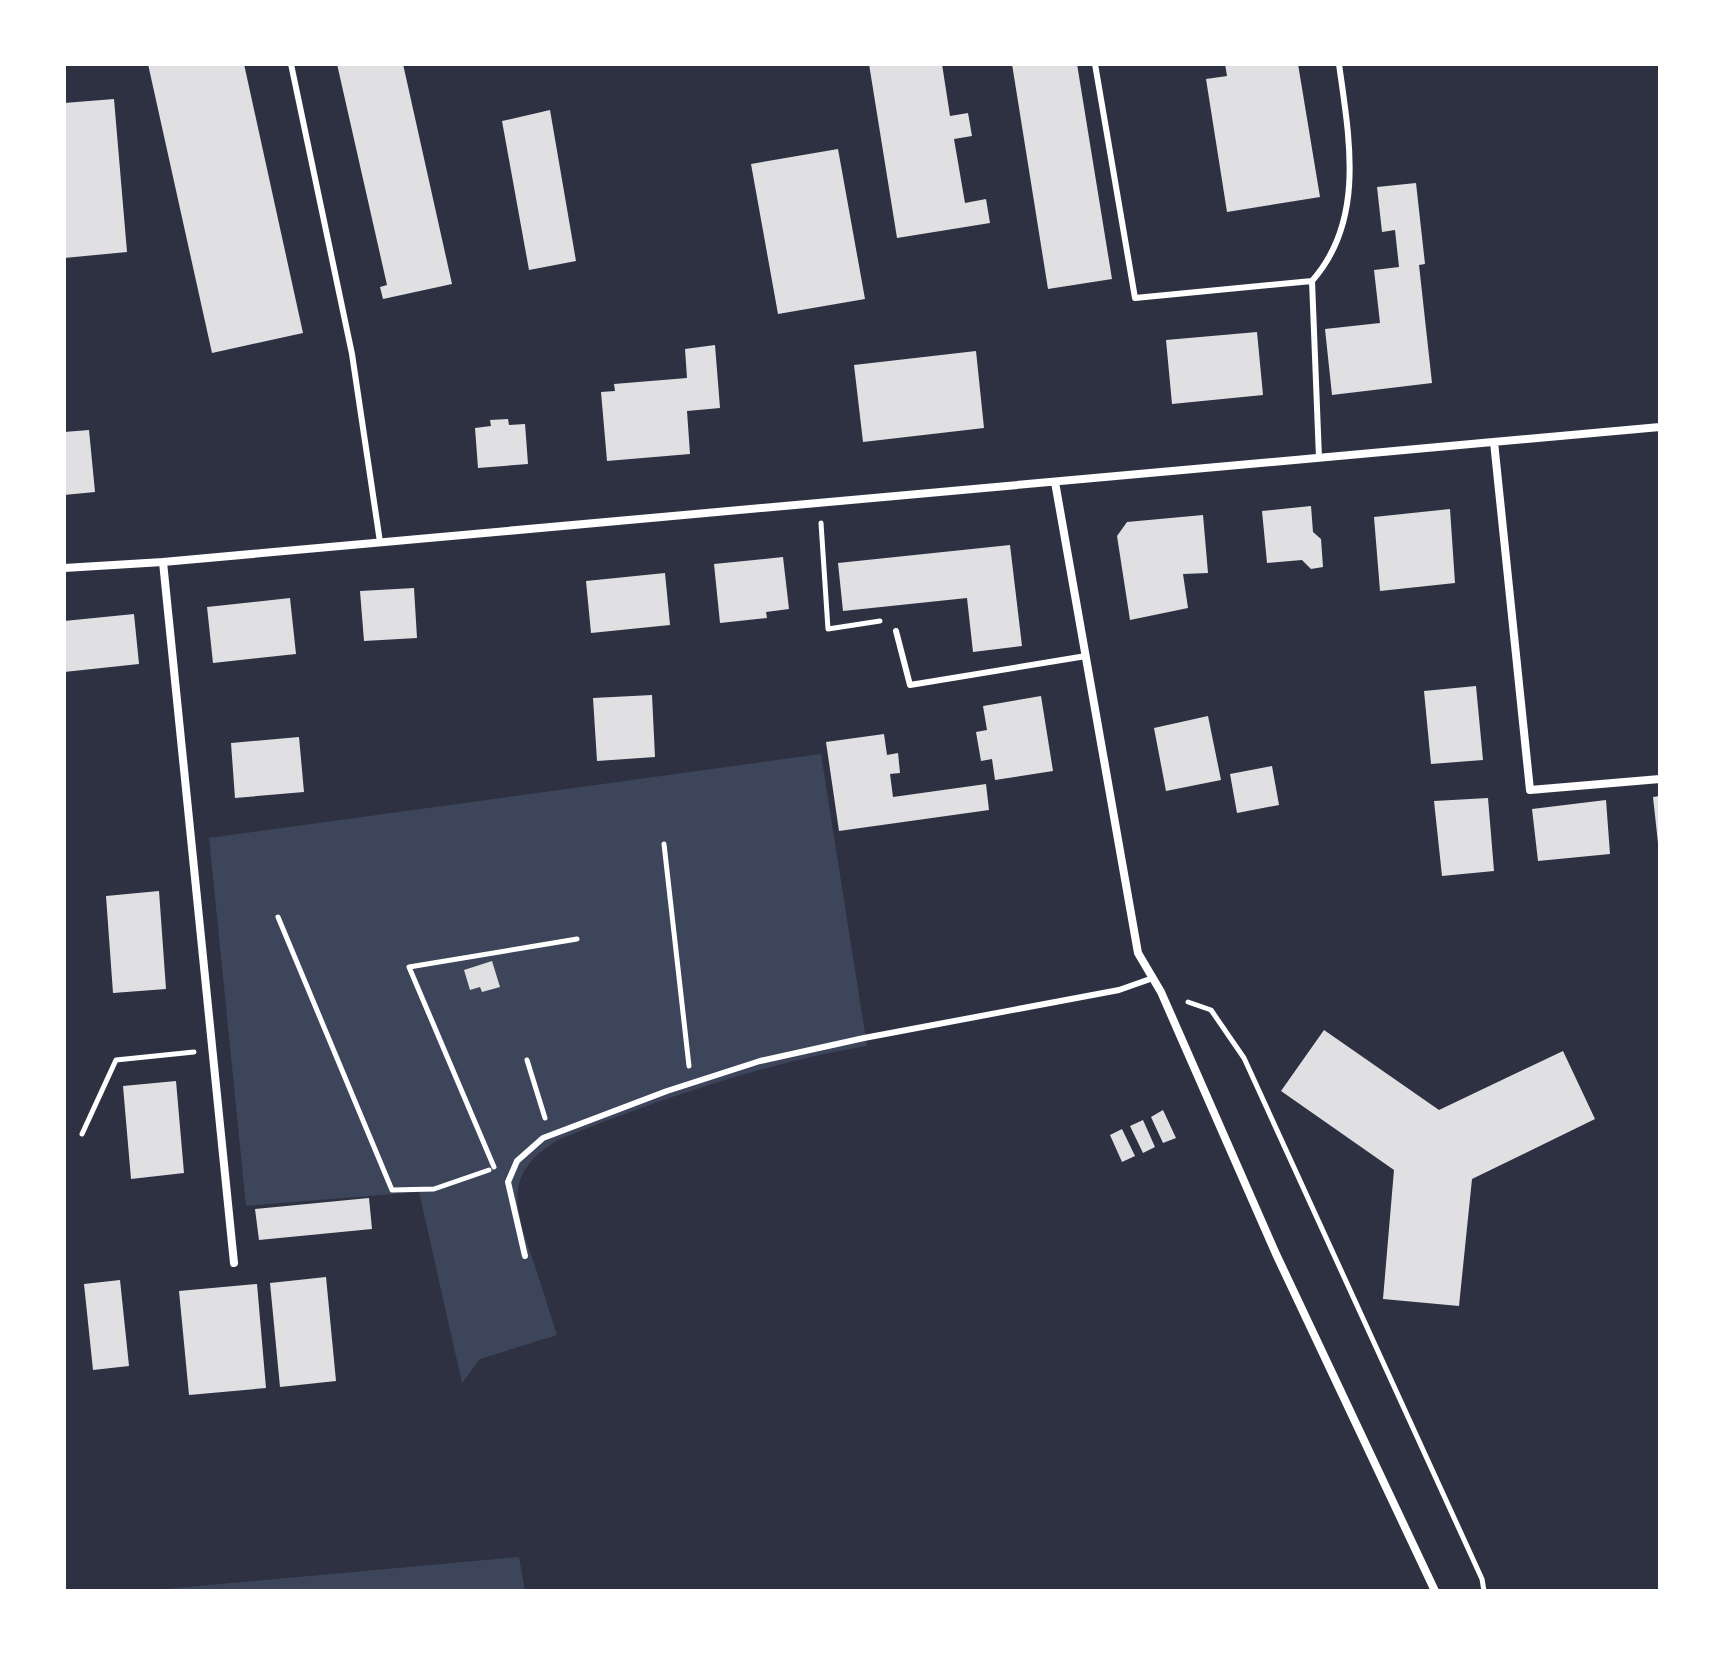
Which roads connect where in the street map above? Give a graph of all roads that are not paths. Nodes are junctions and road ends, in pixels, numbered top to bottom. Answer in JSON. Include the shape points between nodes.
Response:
{"nodes":[{"id":1,"x":291,"y":64,"type":"edge"},
{"id":2,"x":1095,"y":64,"type":"edge"},
{"id":3,"x":1339,"y":64,"type":"edge"},
{"id":4,"x":1312,"y":281,"type":"junction"},
{"id":5,"x":1660,"y":427,"type":"edge"},
{"id":6,"x":1494,"y":442,"type":"junction"},
{"id":7,"x":1319,"y":458,"type":"junction"},
{"id":8,"x":1055,"y":482,"type":"junction"},
{"id":9,"x":380,"y":542,"type":"junction"},
{"id":10,"x":163,"y":562,"type":"junction"},
{"id":11,"x":64,"y":568,"type":"edge"},
{"id":12,"x":896,"y":631,"type":"road end"},
{"id":13,"x":1086,"y":656,"type":"junction"},
{"id":14,"x":1660,"y":779,"type":"edge"},
{"id":15,"x":1153,"y":978,"type":"junction"},
{"id":16,"x":525,"y":1256,"type":"dead end"},
{"id":17,"x":234,"y":1263,"type":"dead end"},
{"id":18,"x":1435,"y":1591,"type":"edge"}],
"edges":[{"from":1,"to":9,"type":"lane","via":[[352,354]]},
{"from":2,"to":4,"type":"lane","via":[[1135,298]]},
{"from":3,"to":4,"type":"lane","via":[[1351,151],[1348,205],[1325,266]]},
{"from":4,"to":7,"type":"lane"},
{"from":5,"to":6,"type":"street"},
{"from":6,"to":7,"type":"street"},
{"from":6,"to":14,"type":"street","via":[[1530,790]]},
{"from":7,"to":8,"type":"street"},
{"from":8,"to":9,"type":"street"},
{"from":8,"to":13,"type":"street"},
{"from":9,"to":10,"type":"street"},
{"from":10,"to":11,"type":"street"},
{"from":10,"to":17,"type":"street"},
{"from":12,"to":13,"type":"lane","via":[[910,685]]},
{"from":13,"to":15,"type":"street","via":[[1138,953]]},
{"from":15,"to":16,"type":"lane","via":[[1119,990],[760,1061],[551,1135],[525,1151],[511,1172],[508,1194]]},
{"from":15,"to":18,"type":"street"}]}
